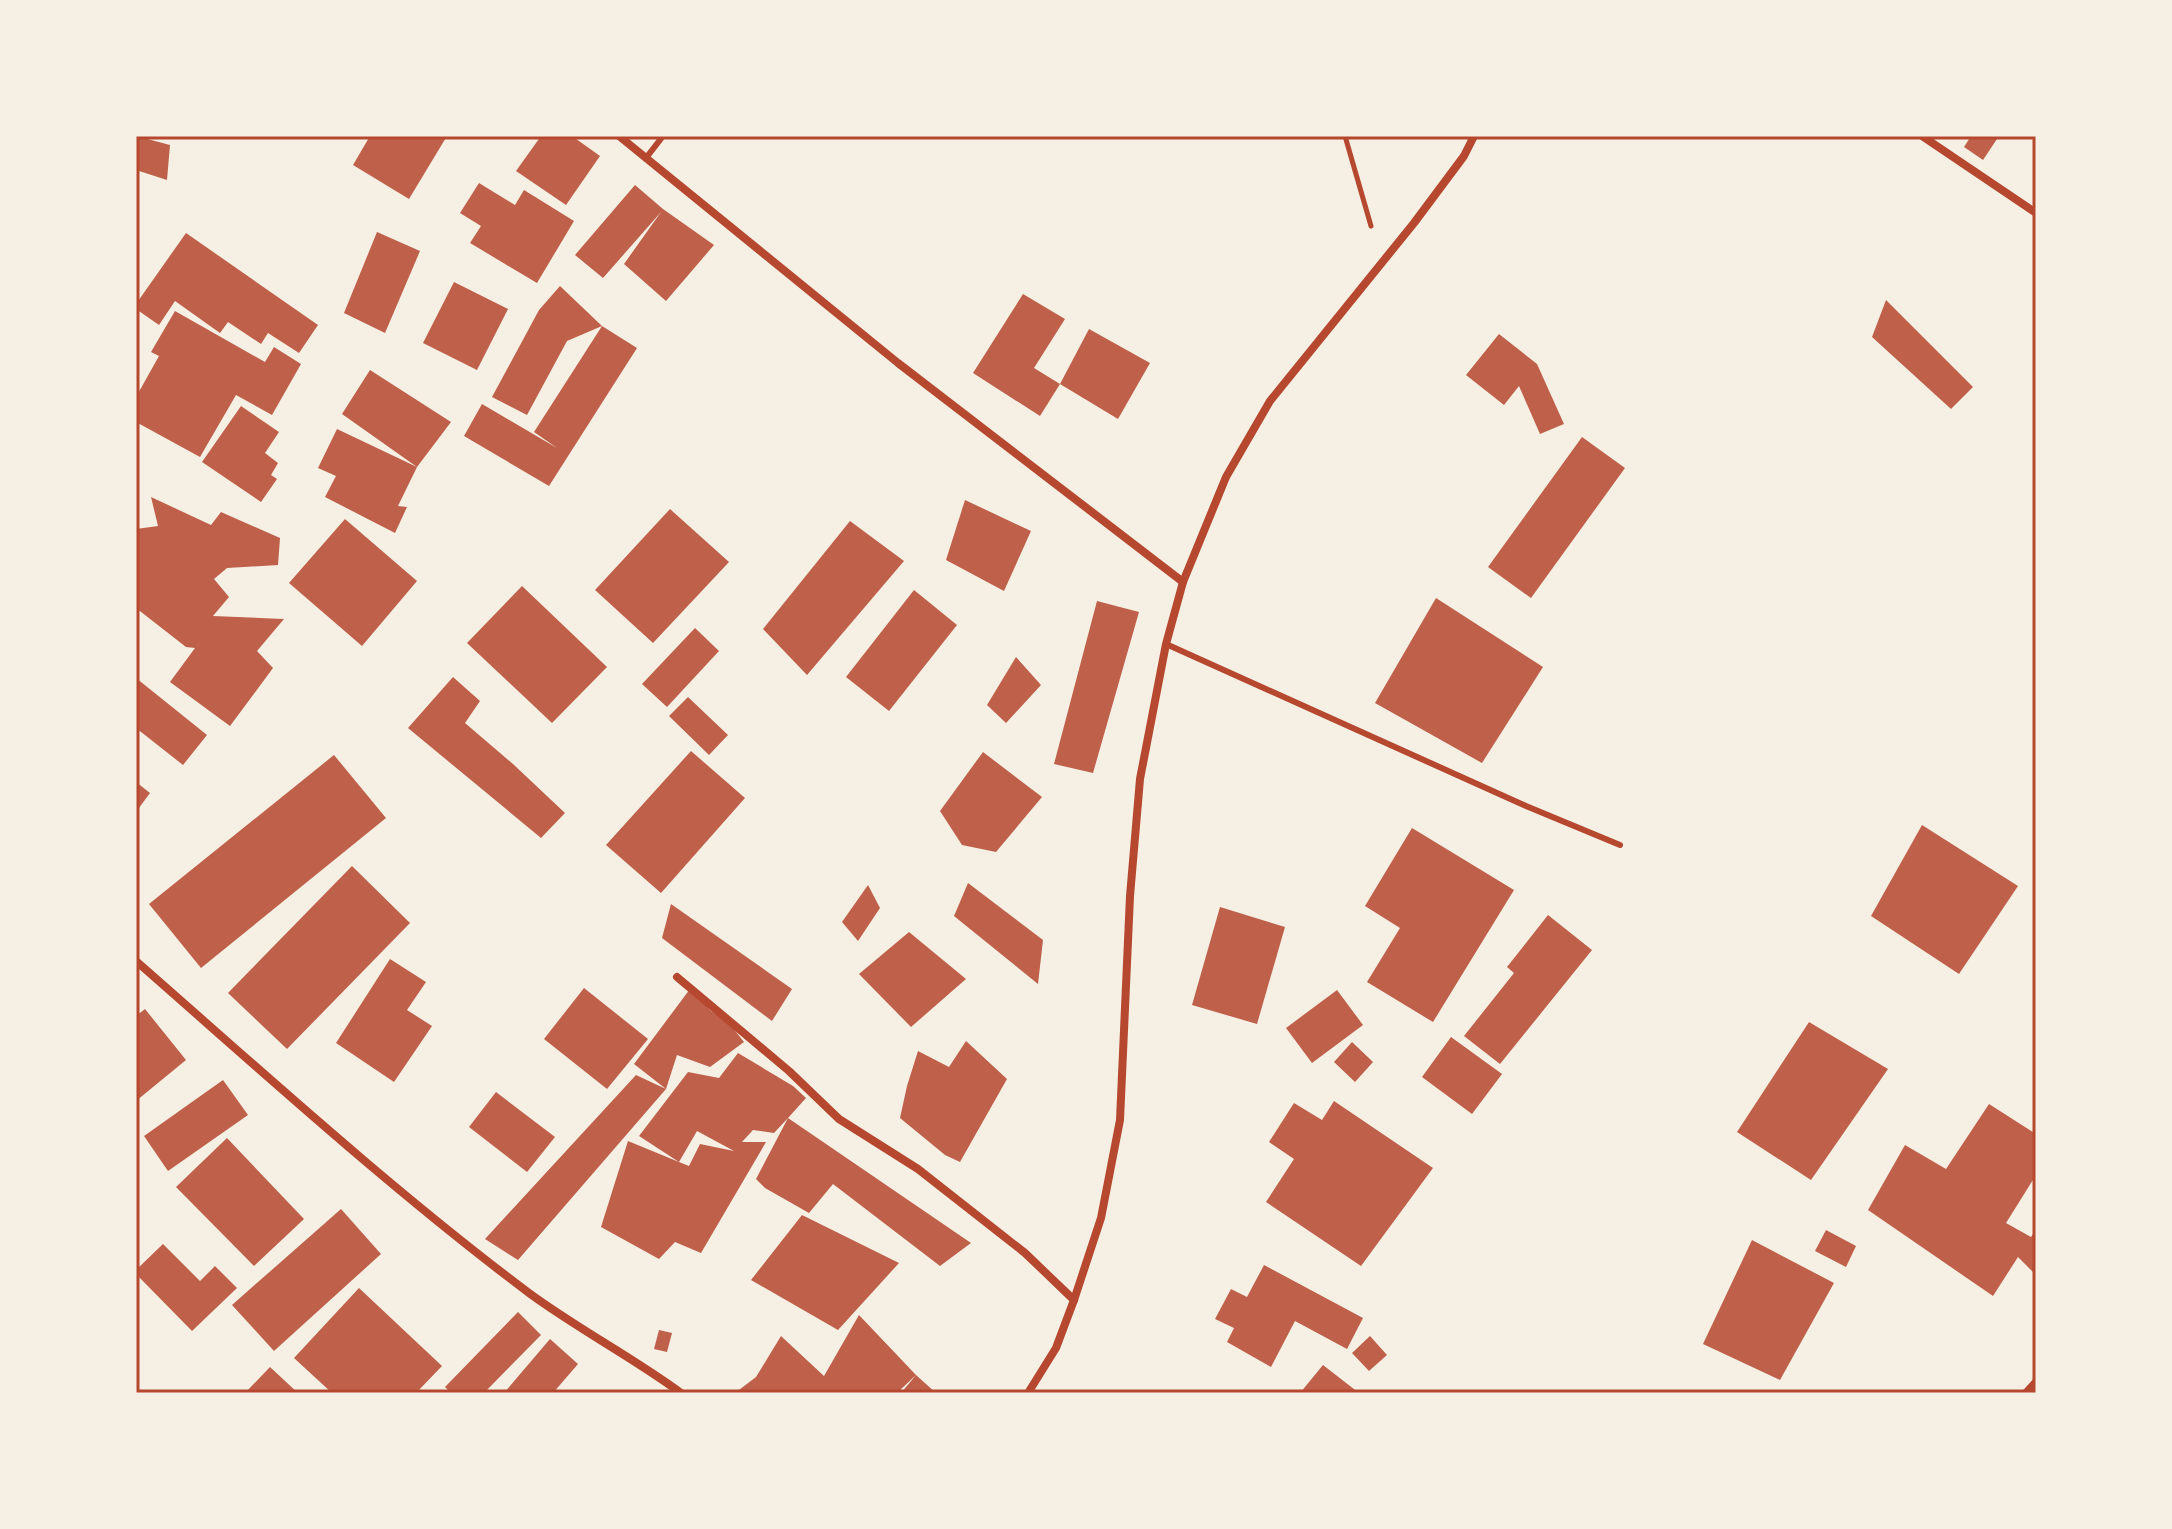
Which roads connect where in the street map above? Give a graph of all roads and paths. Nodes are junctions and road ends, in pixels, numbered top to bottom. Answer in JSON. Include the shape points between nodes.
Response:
{"nodes":[{"id":1,"x":619,"y":136,"type":"edge"},
{"id":2,"x":663,"y":136,"type":"edge"},
{"id":3,"x":1345,"y":136,"type":"edge"},
{"id":4,"x":1474,"y":136,"type":"edge"},
{"id":5,"x":1922,"y":136,"type":"edge"},
{"id":6,"x":646,"y":158,"type":"junction"},
{"id":7,"x":2036,"y":213,"type":"edge"},
{"id":8,"x":1383,"y":261,"type":"junction"},
{"id":9,"x":1183,"y":582,"type":"junction"},
{"id":10,"x":1166,"y":644,"type":"junction"},
{"id":11,"x":1620,"y":845,"type":"dead end"},
{"id":12,"x":136,"y":961,"type":"edge"},
{"id":13,"x":677,"y":977,"type":"dead end"},
{"id":14,"x":1074,"y":1300,"type":"junction"},
{"id":15,"x":2036,"y":1382,"type":"edge"},
{"id":16,"x":681,"y":1393,"type":"edge"},
{"id":17,"x":1028,"y":1393,"type":"edge"},
{"id":18,"x":2026,"y":1393,"type":"edge"}],
"edges":[{"from":1,"to":6,"type":"street"},
{"from":2,"to":6,"type":"lane"},
{"from":3,"to":8,"type":"path"},
{"from":4,"to":8,"type":"street"},
{"from":5,"to":7,"type":"street"},
{"from":6,"to":9,"type":"street","via":[[898,363]]},
{"from":8,"to":9,"type":"street","via":[[1270,401],[1226,477]]},
{"from":9,"to":10,"type":"street"},
{"from":10,"to":11,"type":"lane"},
{"from":10,"to":14,"type":"street","via":[[1140,779],[1120,1120],[1101,1218]]},
{"from":12,"to":16,"type":"street","via":[[411,1200],[531,1295]]},
{"from":13,"to":14,"type":"street","via":[[839,1119],[918,1169],[1025,1253]]},
{"from":14,"to":17,"type":"street","via":[[1056,1348]]},
{"from":15,"to":18,"type":"street"}]}
